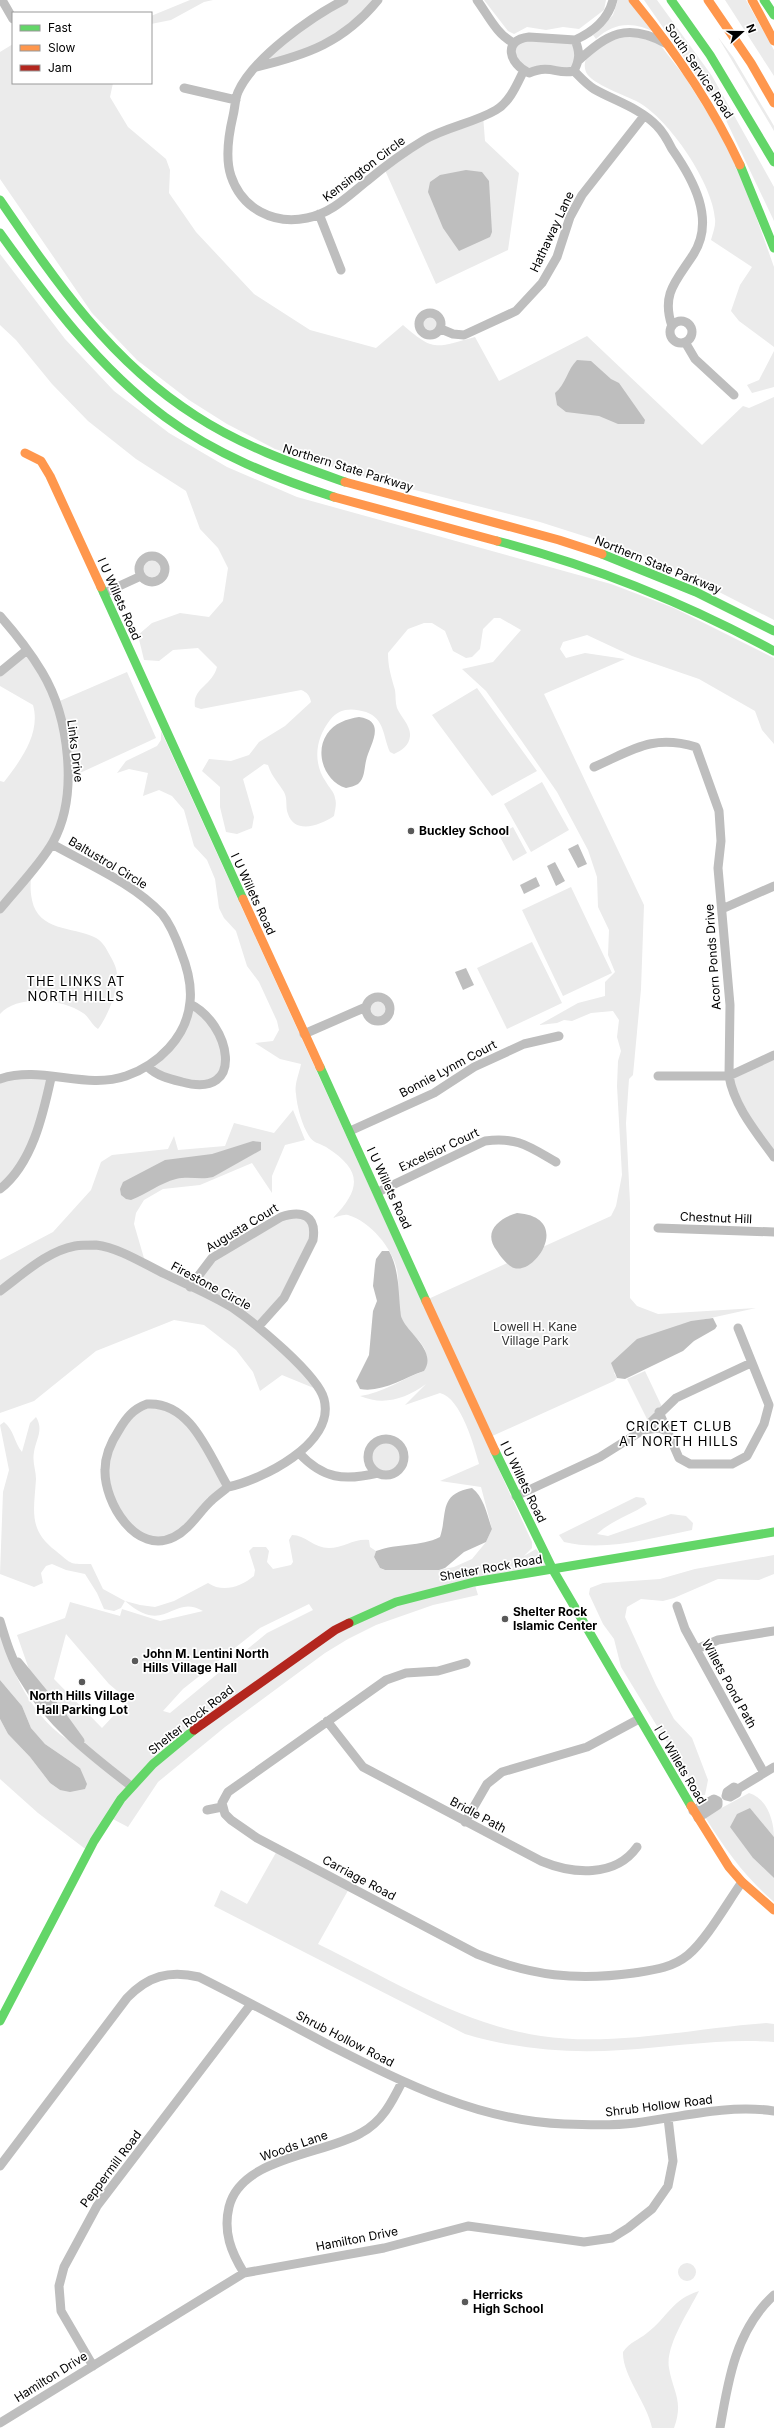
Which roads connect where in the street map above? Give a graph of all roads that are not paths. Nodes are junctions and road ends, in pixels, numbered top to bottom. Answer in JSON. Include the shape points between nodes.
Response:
{"nodes":[{"id":1,"x":3,"y":0,"type":"edge"},
{"id":2,"x":344,"y":0,"type":"edge"},
{"id":3,"x":378,"y":0,"type":"edge"},
{"id":4,"x":478,"y":0,"type":"edge"},
{"id":5,"x":613,"y":0,"type":"edge"},
{"id":6,"x":633,"y":0,"type":"edge"},
{"id":7,"x":672,"y":0,"type":"edge"},
{"id":8,"x":708,"y":0,"type":"edge"},
{"id":9,"x":752,"y":0,"type":"edge"},
{"id":10,"x":764,"y":0,"type":"edge"},
{"id":11,"x":774,"y":15,"type":"edge"},
{"id":12,"x":12,"y":17,"type":"edge"},
{"id":13,"x":575,"y":40,"type":"junction"},
{"id":14,"x":774,"y":41,"type":"edge"},
{"id":15,"x":514,"y":43,"type":"junction"},
{"id":16,"x":669,"y":45,"type":"junction"},
{"id":17,"x":578,"y":61,"type":"junction"},
{"id":18,"x":256,"y":67,"type":"junction"},
{"id":19,"x":524,"y":70,"type":"junction"},
{"id":20,"x":574,"y":71,"type":"junction"},
{"id":21,"x":184,"y":88,"type":"dead end"},
{"id":22,"x":236,"y":100,"type":"junction"},
{"id":23,"x":774,"y":103,"type":"edge"},
{"id":24,"x":644,"y":116,"type":"junction"},
{"id":25,"x":774,"y":162,"type":"edge"},
{"id":26,"x":0,"y":200,"type":"edge"},
{"id":27,"x":319,"y":214,"type":"junction"},
{"id":28,"x":0,"y":233,"type":"edge"},
{"id":29,"x":774,"y":248,"type":"edge"},
{"id":30,"x":341,"y":270,"type":"dead end"},
{"id":31,"x":672,"y":326,"type":"junction"},
{"id":32,"x":441,"y":329,"type":"dead end"},
{"id":33,"x":685,"y":342,"type":"junction"},
{"id":34,"x":734,"y":394,"type":"dead end"},
{"id":35,"x":25,"y":453,"type":"dead end"},
{"id":36,"x":141,"y":576,"type":"dead end"},
{"id":37,"x":104,"y":593,"type":"junction"},
{"id":38,"x":0,"y":616,"type":"edge"},
{"id":39,"x":774,"y":631,"type":"edge"},
{"id":40,"x":27,"y":650,"type":"junction"},
{"id":41,"x":774,"y":651,"type":"edge"},
{"id":42,"x":0,"y":672,"type":"edge"},
{"id":43,"x":594,"y":767,"type":"dead end"},
{"id":44,"x":52,"y":844,"type":"junction"},
{"id":45,"x":774,"y":886,"type":"edge"},
{"id":46,"x":0,"y":909,"type":"edge"},
{"id":47,"x":722,"y":909,"type":"junction"},
{"id":48,"x":190,"y":1004,"type":"junction"},
{"id":49,"x":366,"y":1007,"type":"dead end"},
{"id":50,"x":304,"y":1034,"type":"junction"},
{"id":51,"x":559,"y":1036,"type":"dead end"},
{"id":52,"x":774,"y":1055,"type":"edge"},
{"id":53,"x":148,"y":1067,"type":"junction"},
{"id":54,"x":658,"y":1076,"type":"dead end"},
{"id":55,"x":729,"y":1076,"type":"junction"},
{"id":56,"x":51,"y":1078,"type":"junction"},
{"id":57,"x":0,"y":1079,"type":"edge"},
{"id":58,"x":350,"y":1131,"type":"junction"},
{"id":59,"x":774,"y":1157,"type":"edge"},
{"id":60,"x":556,"y":1162,"type":"dead end"},
{"id":61,"x":0,"y":1189,"type":"edge"},
{"id":62,"x":378,"y":1192,"type":"junction"},
{"id":63,"x":658,"y":1228,"type":"dead end"},
{"id":64,"x":774,"y":1232,"type":"edge"},
{"id":65,"x":190,"y":1286,"type":"junction"},
{"id":66,"x":0,"y":1291,"type":"edge"},
{"id":67,"x":258,"y":1327,"type":"junction"},
{"id":68,"x":738,"y":1328,"type":"dead end"},
{"id":69,"x":751,"y":1363,"type":"junction"},
{"id":70,"x":659,"y":1412,"type":"junction"},
{"id":71,"x":643,"y":1430,"type":"junction"},
{"id":72,"x":667,"y":1431,"type":"junction"},
{"id":73,"x":299,"y":1453,"type":"junction"},
{"id":74,"x":378,"y":1473,"type":"dead end"},
{"id":75,"x":228,"y":1487,"type":"junction"},
{"id":76,"x":516,"y":1496,"type":"junction"},
{"id":77,"x":774,"y":1532,"type":"edge"},
{"id":78,"x":553,"y":1570,"type":"junction"},
{"id":79,"x":677,"y":1606,"type":"dead end"},
{"id":80,"x":0,"y":1621,"type":"edge"},
{"id":81,"x":774,"y":1631,"type":"edge"},
{"id":82,"x":697,"y":1649,"type":"junction"},
{"id":83,"x":466,"y":1663,"type":"dead end"},
{"id":84,"x":639,"y":1719,"type":"junction"},
{"id":85,"x":327,"y":1721,"type":"junction"},
{"id":86,"x":774,"y":1767,"type":"edge"},
{"id":87,"x":764,"y":1773,"type":"junction"},
{"id":88,"x":131,"y":1786,"type":"junction"},
{"id":89,"x":222,"y":1807,"type":"junction"},
{"id":90,"x":207,"y":1810,"type":"dead end"},
{"id":91,"x":696,"y":1815,"type":"junction"},
{"id":92,"x":465,"y":1822,"type":"junction"},
{"id":93,"x":637,"y":1847,"type":"dead end"},
{"id":94,"x":742,"y":1882,"type":"junction"},
{"id":95,"x":774,"y":1910,"type":"edge"},
{"id":96,"x":251,"y":2004,"type":"junction"},
{"id":97,"x":0,"y":2021,"type":"edge"},
{"id":98,"x":402,"y":2082,"type":"junction"},
{"id":99,"x":774,"y":2111,"type":"edge"},
{"id":100,"x":668,"y":2118,"type":"junction"},
{"id":101,"x":0,"y":2166,"type":"edge"},
{"id":102,"x":244,"y":2273,"type":"junction"},
{"id":103,"x":774,"y":2295,"type":"edge"},
{"id":104,"x":92,"y":2366,"type":"junction"},
{"id":105,"x":2,"y":2418,"type":"edge"},
{"id":106,"x":720,"y":2428,"type":"edge"}],
"edges":[{"from":1,"to":12,"type":"street"},
{"from":2,"to":18,"type":"street","name":"Kensington Circle","via":[[313,18],[276,47]]},
{"from":3,"to":18,"type":"street","via":[[369,11],[320,48],[294,58]]},
{"from":4,"to":15,"type":"street","via":[[498,30]]},
{"from":5,"to":13,"type":"street","via":[[609,14],[588,34]]},
{"from":6,"to":16,"type":"main road","name":"South Service Road"},
{"from":7,"to":25,"type":"main road","via":[[710,55]]},
{"from":8,"to":23,"type":"main road","via":[[751,63]]},
{"from":9,"to":14,"type":"main road"},
{"from":10,"to":11,"type":"main road"},
{"from":13,"to":15,"type":"street","via":[[529,37],[521,38]]},
{"from":13,"to":17,"type":"street","via":[[580,50]]},
{"from":15,"to":19,"type":"street","via":[[511,52],[513,61]]},
{"from":16,"to":17,"type":"street","via":[[640,32],[616,34],[599,42]]},
{"from":16,"to":29,"type":"main road","name":"South Service Road","via":[[695,81],[728,138],[756,198]]},
{"from":17,"to":20,"type":"street"},
{"from":18,"to":22,"type":"street","name":"Kensington Circle","via":[[245,81]]},
{"from":19,"to":20,"type":"street","via":[[529,73],[541,68],[553,68],[565,73]]},
{"from":19,"to":27,"type":"street","name":"Kensington Circle","via":[[515,90],[497,109],[425,139],[399,156],[334,209]]},
{"from":20,"to":24,"type":"street","via":[[593,89],[628,105]]},
{"from":21,"to":22,"type":"street"},
{"from":22,"to":27,"type":"street","name":"Kensington Circle","via":[[231,125],[230,175],[242,198],[260,212],[284,221]]},
{"from":24,"to":31,"type":"street","via":[[657,126],[683,164],[701,201],[704,224],[695,252],[669,291],[667,311]]},
{"from":24,"to":32,"type":"street","name":"Hathaway Lane","via":[[582,195],[570,217],[557,257],[546,276],[516,311],[464,335]]},
{"from":26,"to":39,"type":"main road","name":"Northern State Parkway","via":[[61,289],[98,334],[151,384],[224,434],[264,454],[305,470],[618,559],[699,593]]},
{"from":27,"to":30,"type":"street"},
{"from":28,"to":41,"type":"main road","via":[[60,317],[100,362],[154,408],[216,449],[269,475],[310,490],[561,559],[599,572],[700,613]]},
{"from":31,"to":33,"type":"street","via":[[672,339],[678,343]]},
{"from":31,"to":33,"type":"street","via":[[681,321],[690,326],[690,337]]},
{"from":33,"to":34,"type":"street","via":[[695,359]]},
{"from":35,"to":37,"type":"main road","name":"I U Willets Road","via":[[36,457],[47,470]]},
{"from":36,"to":37,"type":"street"},
{"from":37,"to":50,"type":"main road","name":"I U Willets Road"},
{"from":38,"to":40,"type":"street","name":"Links Drive"},
{"from":40,"to":42,"type":"street"},
{"from":40,"to":44,"type":"street","name":"Links Drive","via":[[42,672],[54,698],[64,734],[68,792],[62,821]]},
{"from":43,"to":47,"type":"street","name":"Acorn Ponds Drive","via":[[657,741],[679,742],[696,747],[719,811],[721,841],[718,868]]},
{"from":44,"to":46,"type":"street","name":"Links Drive"},
{"from":44,"to":48,"type":"street","name":"Baltustrol Circle","via":[[132,890],[163,915],[175,934],[184,960],[190,982]]},
{"from":45,"to":47,"type":"street"},
{"from":47,"to":55,"type":"street","name":"Acorn Ponds Drive","via":[[730,1004]]},
{"from":48,"to":53,"type":"street","name":"Baltustrol Circle","via":[[180,1033],[167,1051]]},
{"from":48,"to":53,"type":"street","via":[[204,1012],[224,1049],[226,1066],[222,1076],[207,1084],[185,1083],[154,1072]]},
{"from":49,"to":50,"type":"street"},
{"from":50,"to":58,"type":"main road","name":"I U Willets Road"},
{"from":51,"to":58,"type":"street","name":"Bonnie Lynm Court","via":[[524,1044],[491,1058],[434,1093]]},
{"from":52,"to":55,"type":"street"},
{"from":53,"to":56,"type":"street","name":"Baltustrol Circle","via":[[125,1076],[103,1080]]},
{"from":54,"to":55,"type":"street"},
{"from":55,"to":59,"type":"street","name":"Acorn Ponds Drive","via":[[736,1100]]},
{"from":56,"to":57,"type":"street","name":"Baltustrol Circle","via":[[17,1075]]},
{"from":56,"to":61,"type":"street","via":[[43,1113],[28,1152]]},
{"from":58,"to":62,"type":"main road","name":"I U Willets Road"},
{"from":60,"to":62,"type":"street","name":"Excelsior Court","via":[[521,1142],[505,1139],[485,1141]]},
{"from":62,"to":76,"type":"main road","name":"I U Willets Road"},
{"from":63,"to":64,"type":"street","name":"Chestnut Hill"},
{"from":65,"to":66,"type":"street","name":"Firestone Circle","via":[[115,1250],[96,1245],[74,1246],[57,1252]]},
{"from":65,"to":67,"type":"street","name":"Firestone Circle","via":[[232,1308]]},
{"from":65,"to":67,"type":"street","name":"Augusta Court","via":[[212,1258],[281,1217],[293,1213],[303,1215],[312,1222],[315,1231],[313,1240],[284,1298]]},
{"from":67,"to":73,"type":"street","name":"Firestone Circle","via":[[313,1380],[324,1400],[323,1421]]},
{"from":68,"to":69,"type":"street"},
{"from":69,"to":70,"type":"street","via":[[676,1398]]},
{"from":69,"to":72,"type":"street","via":[[769,1405],[764,1424],[747,1456],[732,1464],[690,1464],[679,1458]]},
{"from":70,"to":71,"type":"street"},
{"from":70,"to":72,"type":"street"},
{"from":71,"to":72,"type":"street","via":[[659,1428]]},
{"from":71,"to":76,"type":"street","via":[[600,1457]]},
{"from":73,"to":74,"type":"street","via":[[310,1465],[330,1476],[354,1477]]},
{"from":73,"to":75,"type":"street","name":"Firestone Circle","via":[[261,1477]]},
{"from":75,"to":75,"type":"street","name":"Firestone Circle","via":[[187,1420],[173,1408],[163,1404],[147,1404],[134,1411],[119,1430],[107,1454],[104,1469],[112,1502],[129,1528],[154,1541],[174,1537]]},
{"from":76,"to":78,"type":"main road","name":"I U Willets Road"},
{"from":77,"to":78,"type":"main road","name":"Shelter Rock Road"},
{"from":78,"to":84,"type":"main road","name":"I U Willets Road"},
{"from":78,"to":88,"type":"main road","name":"Shelter Rock Road","via":[[433,1591],[356,1618],[313,1644],[204,1723],[153,1764]]},
{"from":79,"to":82,"type":"street","name":"Willets Pond Path","via":[[680,1619]]},
{"from":80,"to":88,"type":"street","via":[[11,1655],[31,1675],[85,1749]]},
{"from":81,"to":82,"type":"street","via":[[718,1640]]},
{"from":82,"to":87,"type":"street","name":"Willets Pond Path"},
{"from":83,"to":85,"type":"street","via":[[438,1671],[398,1675],[375,1686]]},
{"from":84,"to":91,"type":"main road","name":"I U Willets Road"},
{"from":84,"to":92,"type":"street","via":[[587,1747],[502,1772],[487,1784]]},
{"from":85,"to":89,"type":"street","via":[[228,1792]]},
{"from":85,"to":92,"type":"street","name":"Bridle Path","via":[[363,1766]]},
{"from":86,"to":87,"type":"street"},
{"from":87,"to":91,"type":"street","via":[[738,1788],[737,1793],[722,1798],[718,1805]]},
{"from":88,"to":97,"type":"main road","name":"Shelter Rock Road","via":[[90,1848]]},
{"from":89,"to":90,"type":"street"},
{"from":89,"to":94,"type":"street","name":"Carriage Road","via":[[231,1820],[257,1838],[477,1954],[507,1966],[554,1976],[600,1978],[655,1970],[676,1964],[696,1946]]},
{"from":91,"to":94,"type":"main road","name":"I U Willets Road","via":[[729,1867]]},
{"from":92,"to":93,"type":"street","name":"Bridle Path","via":[[540,1862],[569,1870],[594,1871],[610,1867],[630,1857]]},
{"from":94,"to":95,"type":"main road","name":"I U Willets Road"},
{"from":96,"to":98,"type":"street","name":"Shrub Hollow Road"},
{"from":96,"to":101,"type":"street","name":"Shrub Hollow Road","via":[[199,1977],[183,1973],[163,1974],[138,1986]]},
{"from":96,"to":104,"type":"street","name":"Peppermill Road","via":[[97,2206],[64,2267],[59,2286],[61,2311]]},
{"from":98,"to":100,"type":"street","name":"Shrub Hollow Road","via":[[464,2106],[520,2120],[599,2125]]},
{"from":98,"to":102,"type":"street","name":"Woods Lane","via":[[387,2110],[362,2133],[264,2168],[238,2188],[230,2204],[226,2227],[231,2251]]},
{"from":99,"to":100,"type":"street","name":"Shrub Hollow Road","via":[[728,2109]]},
{"from":100,"to":102,"type":"street","name":"Hamilton Drive","via":[[673,2161],[668,2186],[652,2209],[612,2238],[584,2242],[468,2226],[384,2248]]},
{"from":102,"to":104,"type":"street","name":"Hamilton Drive"},
{"from":103,"to":106,"type":"street","via":[[755,2318],[735,2355],[728,2379]]},
{"from":104,"to":105,"type":"street","name":"Hamilton Drive"}]}
